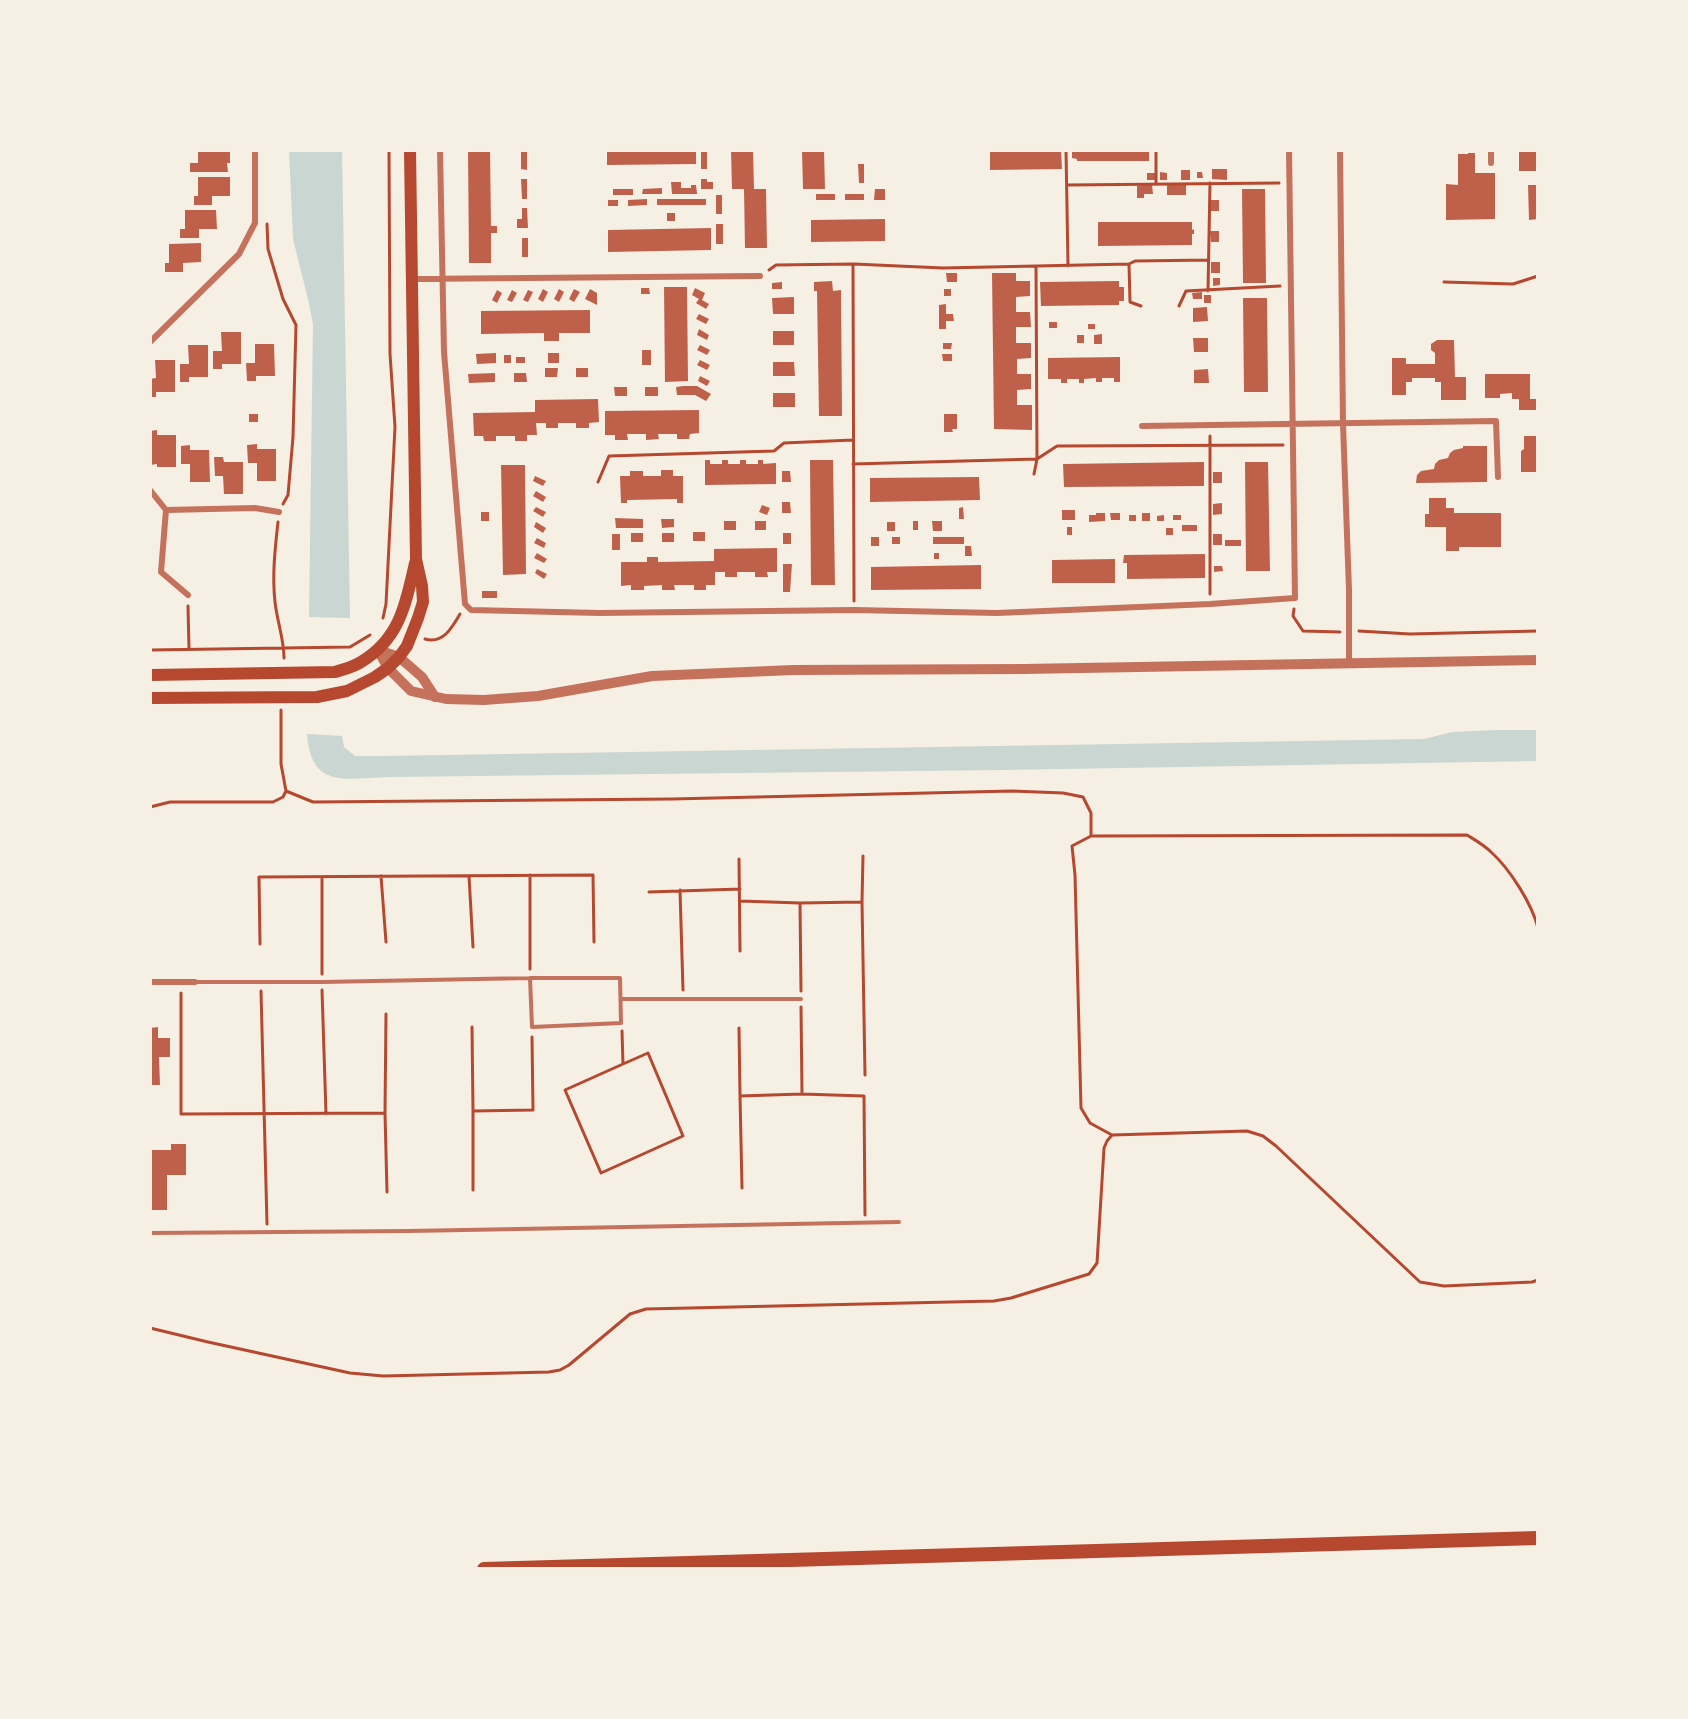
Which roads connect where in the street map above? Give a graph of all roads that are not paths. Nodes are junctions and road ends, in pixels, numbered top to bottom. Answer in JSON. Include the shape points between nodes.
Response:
{"nodes":[{"id":1,"x":255,"y":150,"type":"edge"},
{"id":2,"x":410,"y":150,"type":"edge"},
{"id":3,"x":440,"y":150,"type":"edge"},
{"id":4,"x":1289,"y":150,"type":"edge"},
{"id":5,"x":1340,"y":150,"type":"edge"},
{"id":6,"x":1491,"y":150,"type":"edge"},
{"id":7,"x":1491,"y":163,"type":"dead end"},
{"id":8,"x":760,"y":276,"type":"road end"},
{"id":9,"x":411,"y":279,"type":"junction"},
{"id":10,"x":444,"y":279,"type":"junction"},
{"id":11,"x":150,"y":342,"type":"edge"},
{"id":12,"x":1293,"y":424,"type":"junction"},
{"id":13,"x":1343,"y":424,"type":"junction"},
{"id":14,"x":1142,"y":426,"type":"dead end"},
{"id":15,"x":1498,"y":477,"type":"dead end"},
{"id":16,"x":150,"y":490,"type":"edge"},
{"id":17,"x":166,"y":510,"type":"junction"},
{"id":18,"x":279,"y":512,"type":"road end"},
{"id":19,"x":416,"y":559,"type":"junction"},
{"id":20,"x":188,"y":595,"type":"road end"},
{"id":21,"x":378,"y":650,"type":"junction"},
{"id":22,"x":399,"y":657,"type":"junction"},
{"id":23,"x":1538,"y":660,"type":"edge"},
{"id":24,"x":1350,"y":663,"type":"junction"},
{"id":25,"x":388,"y":668,"type":"junction"},
{"id":26,"x":150,"y":675,"type":"edge"},
{"id":27,"x":435,"y":697,"type":"junction"},
{"id":28,"x":150,"y":698,"type":"edge"},
{"id":29,"x":530,"y":978,"type":"junction"},
{"id":30,"x":150,"y":982,"type":"edge"},
{"id":31,"x":195,"y":982,"type":"joint"},
{"id":32,"x":621,"y":999,"type":"junction"},
{"id":33,"x":801,"y":999,"type":"dead end"},
{"id":34,"x":899,"y":1222,"type":"dead end"},
{"id":35,"x":150,"y":1233,"type":"edge"},
{"id":36,"x":1538,"y":1538,"type":"edge"},
{"id":37,"x":484,"y":1569,"type":"edge"}],
"edges":[{"from":1,"to":11,"type":"street","via":[[255,223],[239,254]]},
{"from":2,"to":9,"type":"main road"},
{"from":3,"to":10,"type":"street"},
{"from":4,"to":12,"type":"street"},
{"from":5,"to":13,"type":"street"},
{"from":6,"to":7,"type":"street"},
{"from":8,"to":10,"type":"street"},
{"from":9,"to":10,"type":"street"},
{"from":9,"to":19,"type":"main road"},
{"from":10,"to":12,"type":"street","via":[[444,352],[465,604],[471,610],[600,614],[997,612],[1295,598]]},
{"from":12,"to":13,"type":"street"},
{"from":12,"to":14,"type":"street"},
{"from":13,"to":15,"type":"street","via":[[1496,421]]},
{"from":13,"to":24,"type":"street"},
{"from":16,"to":17,"type":"street"},
{"from":17,"to":18,"type":"street","via":[[255,508]]},
{"from":17,"to":20,"type":"street","via":[[161,572]]},
{"from":19,"to":21,"type":"main road","via":[[404,610],[396,628]]},
{"from":19,"to":22,"type":"main road","via":[[423,602]]},
{"from":21,"to":22,"type":"street"},
{"from":21,"to":25,"type":"street"},
{"from":21,"to":26,"type":"main road","via":[[360,663],[335,672]]},
{"from":22,"to":25,"type":"main road"},
{"from":22,"to":27,"type":"street","via":[[422,677]]},
{"from":23,"to":24,"type":"street"},
{"from":24,"to":27,"type":"street","via":[[794,670],[652,676],[538,696],[484,700]]},
{"from":25,"to":27,"type":"street","via":[[411,691]]},
{"from":25,"to":28,"type":"main road","via":[[347,691],[317,697]]},
{"from":29,"to":31,"type":"lane"},
{"from":29,"to":32,"type":"lane","via":[[620,978]]},
{"from":29,"to":32,"type":"lane","via":[[532,1027],[621,1023]]},
{"from":30,"to":31,"type":"street"},
{"from":32,"to":33,"type":"lane"},
{"from":34,"to":35,"type":"lane"},
{"from":36,"to":37,"type":"main road"}]}
